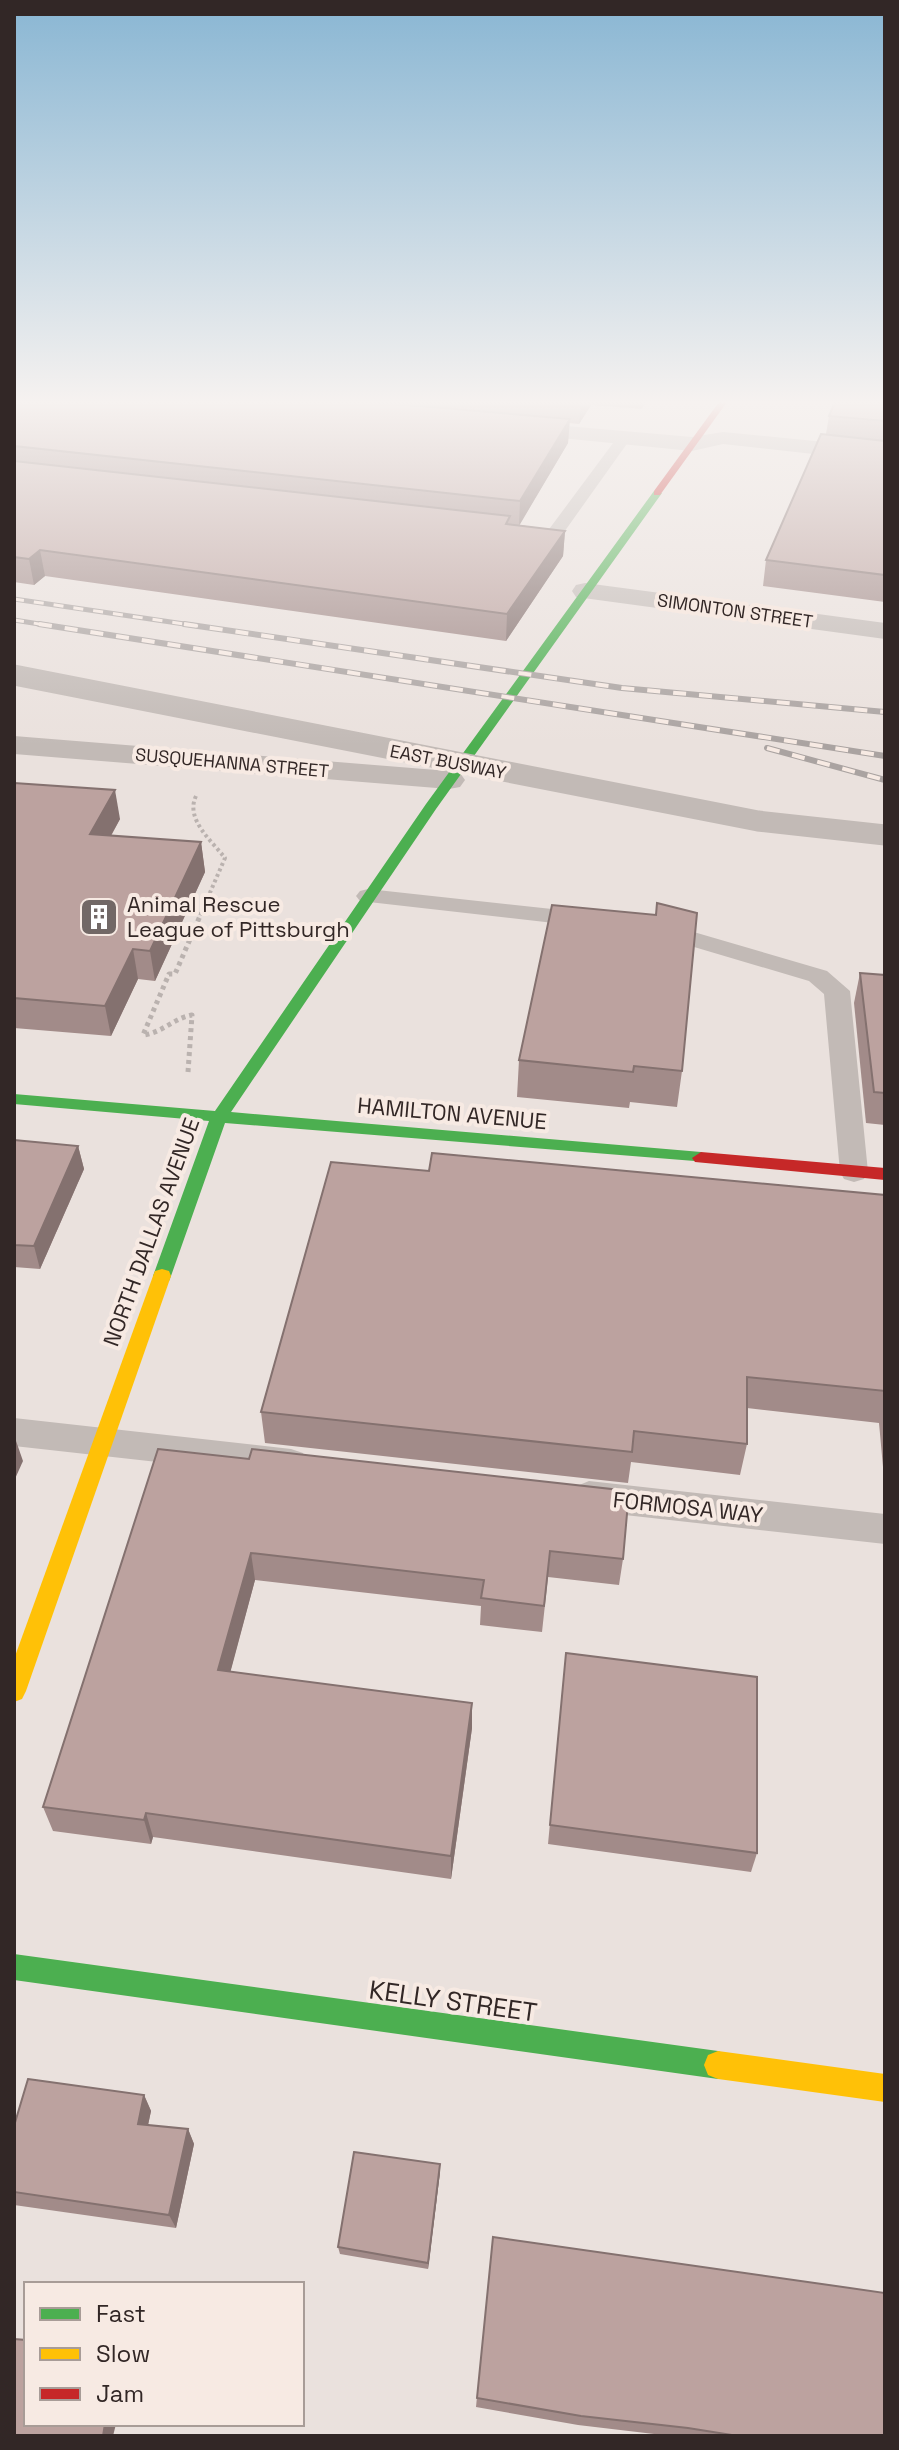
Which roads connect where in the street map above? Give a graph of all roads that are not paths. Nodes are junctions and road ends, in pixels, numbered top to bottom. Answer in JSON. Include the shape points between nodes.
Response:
{"nodes":[{"id":1,"x":567,"y":516,"type":"edge"},
{"id":2,"x":639,"y":516,"type":"edge"},
{"id":3,"x":504,"y":533,"type":"edge"},
{"id":4,"x":585,"y":591,"type":"junction"},
{"id":5,"x":885,"y":631,"type":"edge"},
{"id":6,"x":14,"y":675,"type":"edge"},
{"id":7,"x":14,"y":745,"type":"edge"},
{"id":8,"x":449,"y":780,"type":"junction"},
{"id":9,"x":885,"y":835,"type":"edge"},
{"id":10,"x":368,"y":896,"type":"junction"},
{"id":11,"x":14,"y":1099,"type":"edge"},
{"id":12,"x":219,"y":1117,"type":"junction"},
{"id":13,"x":854,"y":1172,"type":"junction"},
{"id":14,"x":885,"y":1174,"type":"edge"},
{"id":15,"x":14,"y":1432,"type":"edge"},
{"id":16,"x":101,"y":1441,"type":"junction"},
{"id":17,"x":319,"y":1466,"type":"edge"},
{"id":18,"x":555,"y":1492,"type":"edge"},
{"id":19,"x":885,"y":1529,"type":"edge"},
{"id":20,"x":14,"y":1691,"type":"edge"},
{"id":21,"x":14,"y":1967,"type":"edge"},
{"id":22,"x":885,"y":2088,"type":"edge"}],
"edges":[{"from":1,"to":3,"type":"lane","via":[[551,538]]},
{"from":2,"to":4,"type":"main road","name":"NORTH DALLAS AVENUE"},
{"from":4,"to":5,"type":"street","name":"SIMONTON STREET"},
{"from":4,"to":8,"type":"main road","name":"NORTH DALLAS AVENUE"},
{"from":6,"to":9,"type":"lane","name":"EAST BUSWAY","bridge":true,"via":[[758,821]]},
{"from":7,"to":8,"type":"street","name":"SUSQUEHANNA STREET"},
{"from":8,"to":10,"type":"main road","name":"NORTH DALLAS AVENUE"},
{"from":10,"to":12,"type":"main road","name":"NORTH DALLAS AVENUE"},
{"from":10,"to":13,"type":"lane","via":[[664,929],[818,976],[849,991]]},
{"from":11,"to":12,"type":"main road","name":"HAMILTON AVENUE"},
{"from":12,"to":13,"type":"main road","name":"HAMILTON AVENUE"},
{"from":12,"to":16,"type":"main road","name":"NORTH DALLAS AVENUE"},
{"from":13,"to":14,"type":"main road","name":"HAMILTON AVENUE"},
{"from":15,"to":16,"type":"lane"},
{"from":16,"to":17,"type":"lane"},
{"from":16,"to":20,"type":"main road","name":"NORTH DALLAS AVENUE"},
{"from":18,"to":19,"type":"lane","name":"FORMOSA WAY"},
{"from":21,"to":22,"type":"main road","name":"KELLY STREET"}]}
